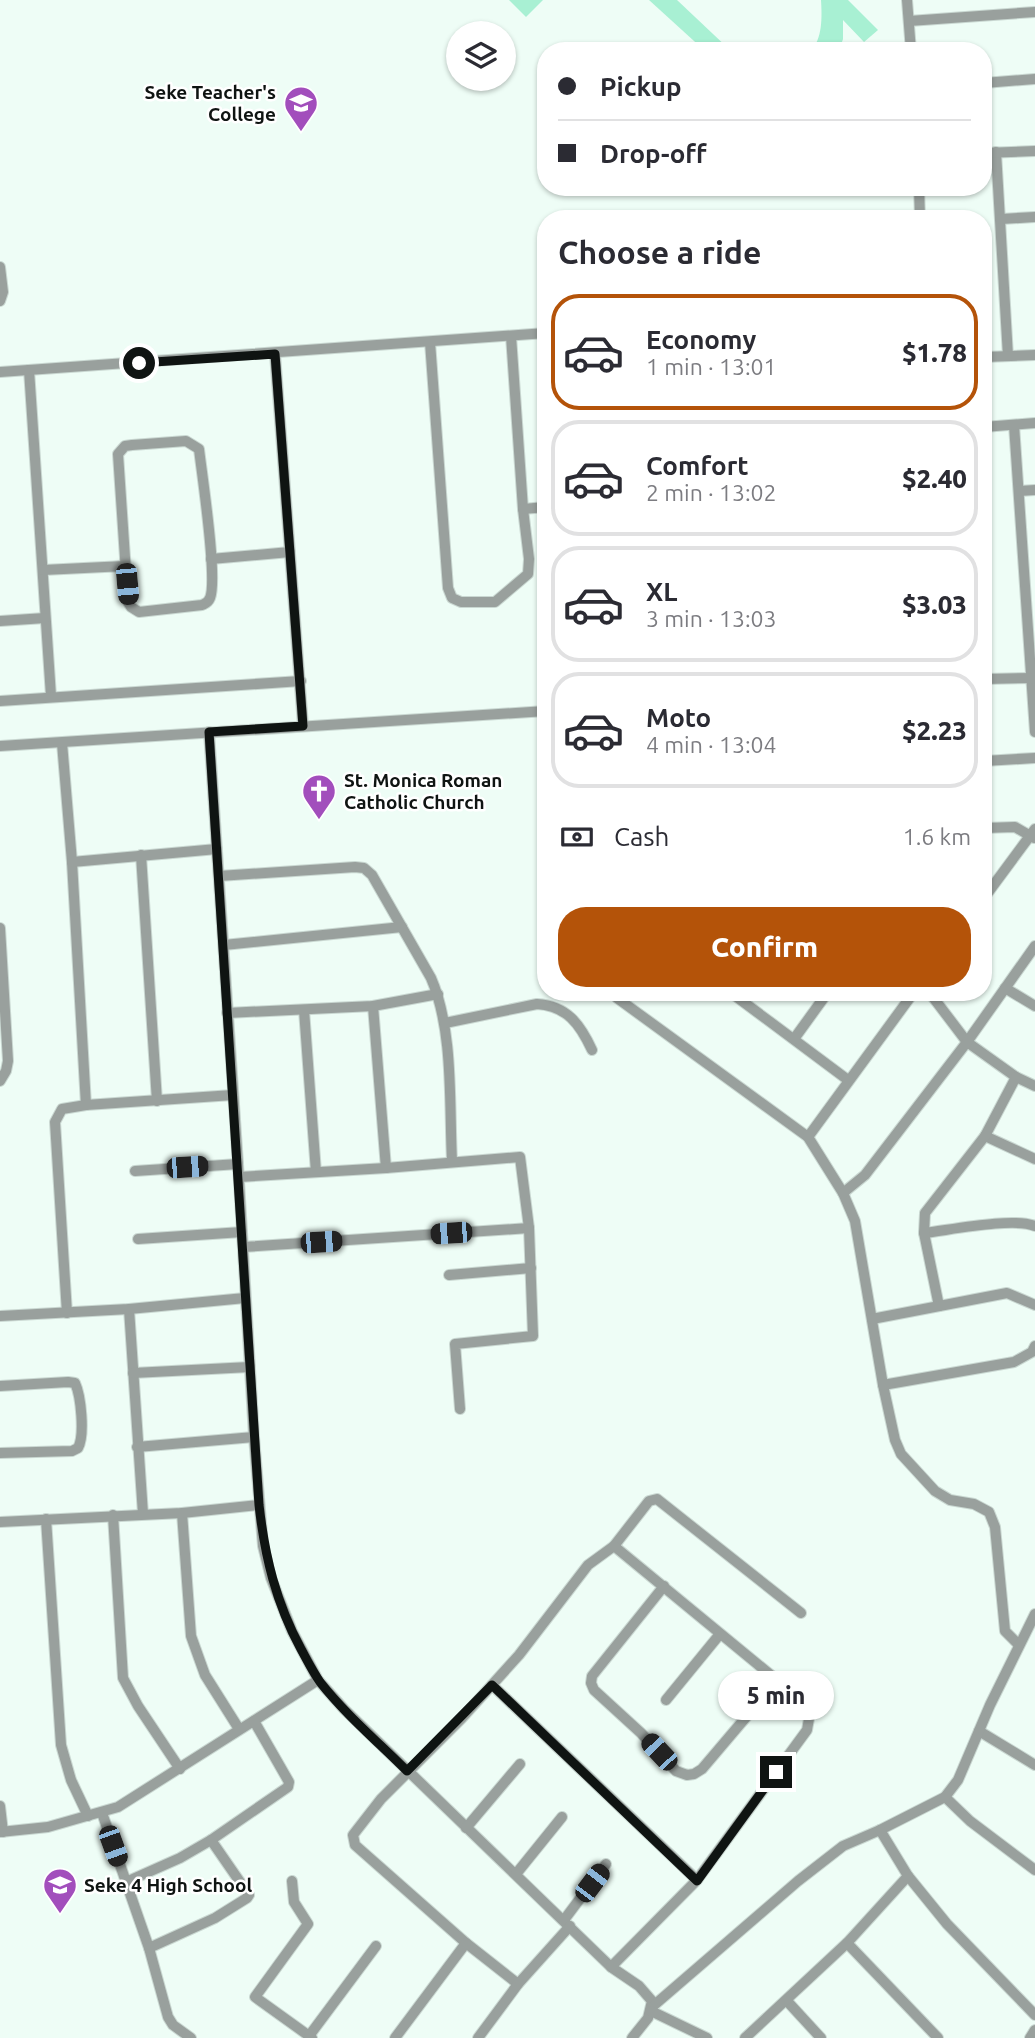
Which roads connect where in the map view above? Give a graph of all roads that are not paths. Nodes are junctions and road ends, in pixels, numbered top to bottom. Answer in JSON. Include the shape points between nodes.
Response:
{"nodes":[{"id":1,"x":907,"y":0,"type":"edge"},
{"id":2,"x":1035,"y":12,"type":"edge"},
{"id":3,"x":909,"y":21,"type":"junction"},
{"id":4,"x":910,"y":42,"type":"edge"},
{"id":5,"x":1035,"y":79,"type":"edge"},
{"id":6,"x":992,"y":82,"type":"edge"},
{"id":7,"x":1035,"y":151,"type":"edge"},
{"id":8,"x":992,"y":152,"type":"edge"},
{"id":9,"x":996,"y":152,"type":"junction"},
{"id":10,"x":1035,"y":217,"type":"edge"},
{"id":11,"x":1000,"y":219,"type":"junction"},
{"id":12,"x":0,"y":267,"type":"edge"},
{"id":13,"x":0,"y":301,"type":"edge"},
{"id":14,"x":537,"y":334,"type":"edge"},
{"id":15,"x":511,"y":337,"type":"junction"},
{"id":16,"x":430,"y":342,"type":"junction"},
{"id":17,"x":275,"y":354,"type":"junction"},
{"id":18,"x":1035,"y":355,"type":"edge"},
{"id":19,"x":1008,"y":356,"type":"junction"},
{"id":20,"x":992,"y":357,"type":"edge"},
{"id":21,"x":29,"y":370,"type":"junction"},
{"id":22,"x":0,"y":372,"type":"edge"},
{"id":23,"x":1035,"y":423,"type":"edge"},
{"id":24,"x":1014,"y":425,"type":"junction"},
{"id":25,"x":992,"y":426,"type":"edge"},
{"id":26,"x":1035,"y":490,"type":"edge"},
{"id":27,"x":1019,"y":491,"type":"junction"},
{"id":28,"x":537,"y":508,"type":"edge"},
{"id":29,"x":523,"y":509,"type":"junction"},
{"id":30,"x":290,"y":552,"type":"junction"},
{"id":31,"x":211,"y":559,"type":"junction"},
{"id":32,"x":1029,"y":560,"type":"edge"},
{"id":33,"x":125,"y":566,"type":"junction"},
{"id":34,"x":43,"y":570,"type":"junction"},
{"id":35,"x":46,"y":618,"type":"junction"},
{"id":36,"x":0,"y":621,"type":"edge"},
{"id":37,"x":1031,"y":629,"type":"edge"},
{"id":38,"x":1033,"y":678,"type":"edge"},
{"id":39,"x":992,"y":680,"type":"edge"},
{"id":40,"x":301,"y":681,"type":"junction"},
{"id":41,"x":51,"y":696,"type":"junction"},
{"id":42,"x":0,"y":701,"type":"edge"},
{"id":43,"x":537,"y":712,"type":"edge"},
{"id":44,"x":303,"y":726,"type":"junction"},
{"id":45,"x":209,"y":732,"type":"junction"},
{"id":46,"x":1035,"y":732,"type":"edge"},
{"id":47,"x":62,"y":743,"type":"junction"},
{"id":48,"x":0,"y":746,"type":"edge"},
{"id":49,"x":1035,"y":758,"type":"edge"},
{"id":50,"x":992,"y":761,"type":"edge"},
{"id":51,"x":992,"y":828,"type":"edge"},
{"id":52,"x":1033,"y":835,"type":"edge"},
{"id":53,"x":1035,"y":848,"type":"edge"},
{"id":54,"x":218,"y":849,"type":"junction"},
{"id":55,"x":141,"y":855,"type":"junction"},
{"id":56,"x":72,"y":862,"type":"junction"},
{"id":57,"x":219,"y":876,"type":"junction"},
{"id":58,"x":992,"y":888,"type":"edge"},
{"id":59,"x":402,"y":927,"type":"junction"},
{"id":60,"x":0,"y":928,"type":"edge"},
{"id":61,"x":1035,"y":933,"type":"edge"},
{"id":62,"x":224,"y":945,"type":"junction"},
{"id":63,"x":1034,"y":947,"type":"edge"},
{"id":64,"x":1005,"y":988,"type":"junction"},
{"id":65,"x":438,"y":994,"type":"junction"},
{"id":66,"x":621,"y":1001,"type":"edge"},
{"id":67,"x":742,"y":1001,"type":"edge"},
{"id":68,"x":821,"y":1001,"type":"edge"},
{"id":69,"x":907,"y":1001,"type":"edge"},
{"id":70,"x":936,"y":1001,"type":"edge"},
{"id":71,"x":373,"y":1006,"type":"junction"},
{"id":72,"x":1035,"y":1006,"type":"edge"},
{"id":73,"x":303,"y":1010,"type":"junction"},
{"id":74,"x":226,"y":1013,"type":"junction"},
{"id":75,"x":445,"y":1023,"type":"junction"},
{"id":76,"x":794,"y":1039,"type":"junction"},
{"id":77,"x":967,"y":1042,"type":"junction"},
{"id":78,"x":592,"y":1050,"type":"dead end"},
{"id":79,"x":1016,"y":1077,"type":"junction"},
{"id":80,"x":848,"y":1080,"type":"junction"},
{"id":81,"x":0,"y":1082,"type":"edge"},
{"id":82,"x":1035,"y":1086,"type":"edge"},
{"id":83,"x":233,"y":1095,"type":"junction"},
{"id":84,"x":157,"y":1101,"type":"junction"},
{"id":85,"x":86,"y":1105,"type":"junction"},
{"id":86,"x":985,"y":1136,"type":"junction"},
{"id":87,"x":808,"y":1137,"type":"junction"},
{"id":88,"x":1035,"y":1159,"type":"edge"},
{"id":89,"x":452,"y":1161,"type":"junction"},
{"id":90,"x":238,"y":1164,"type":"junction"},
{"id":91,"x":386,"y":1168,"type":"junction"},
{"id":92,"x":135,"y":1171,"type":"dead end"},
{"id":93,"x":316,"y":1172,"type":"junction"},
{"id":94,"x":239,"y":1177,"type":"junction"},
{"id":95,"x":843,"y":1193,"type":"junction"},
{"id":96,"x":1035,"y":1226,"type":"edge"},
{"id":97,"x":529,"y":1228,"type":"junction"},
{"id":98,"x":242,"y":1232,"type":"junction"},
{"id":99,"x":924,"y":1233,"type":"junction"},
{"id":100,"x":138,"y":1238,"type":"dead end"},
{"id":101,"x":243,"y":1247,"type":"junction"},
{"id":102,"x":531,"y":1268,"type":"junction"},
{"id":103,"x":449,"y":1275,"type":"dead end"},
{"id":104,"x":245,"y":1298,"type":"junction"},
{"id":105,"x":1035,"y":1305,"type":"edge"},
{"id":106,"x":939,"y":1306,"type":"junction"},
{"id":107,"x":129,"y":1309,"type":"junction"},
{"id":108,"x":67,"y":1313,"type":"junction"},
{"id":109,"x":0,"y":1316,"type":"edge"},
{"id":110,"x":872,"y":1319,"type":"junction"},
{"id":111,"x":1035,"y":1346,"type":"edge"},
{"id":112,"x":250,"y":1367,"type":"junction"},
{"id":113,"x":133,"y":1373,"type":"junction"},
{"id":114,"x":883,"y":1384,"type":"junction"},
{"id":115,"x":0,"y":1386,"type":"edge"},
{"id":116,"x":460,"y":1409,"type":"dead end"},
{"id":117,"x":254,"y":1437,"type":"junction"},
{"id":118,"x":138,"y":1447,"type":"junction"},
{"id":119,"x":0,"y":1453,"type":"edge"},
{"id":120,"x":259,"y":1505,"type":"junction"},
{"id":121,"x":182,"y":1513,"type":"junction"},
{"id":122,"x":143,"y":1514,"type":"junction"},
{"id":123,"x":113,"y":1515,"type":"junction"},
{"id":124,"x":46,"y":1519,"type":"junction"},
{"id":125,"x":0,"y":1522,"type":"edge"},
{"id":126,"x":614,"y":1546,"type":"junction"},
{"id":127,"x":664,"y":1586,"type":"junction"},
{"id":128,"x":801,"y":1613,"type":"dead end"},
{"id":129,"x":1035,"y":1614,"type":"edge"},
{"id":130,"x":720,"y":1634,"type":"junction"},
{"id":131,"x":1019,"y":1644,"type":"junction"},
{"id":132,"x":774,"y":1678,"type":"junction"},
{"id":133,"x":318,"y":1680,"type":"junction"},
{"id":134,"x":492,"y":1685,"type":"junction"},
{"id":135,"x":666,"y":1700,"type":"dead end"},
{"id":136,"x":254,"y":1721,"type":"junction"},
{"id":137,"x":239,"y":1729,"type":"junction"},
{"id":138,"x":979,"y":1731,"type":"junction"},
{"id":139,"x":520,"y":1764,"type":"dead end"},
{"id":140,"x":1035,"y":1765,"type":"edge"},
{"id":141,"x":180,"y":1769,"type":"junction"},
{"id":142,"x":407,"y":1771,"type":"junction"},
{"id":143,"x":945,"y":1797,"type":"junction"},
{"id":144,"x":0,"y":1806,"type":"edge"},
{"id":145,"x":102,"y":1813,"type":"junction"},
{"id":146,"x":88,"y":1816,"type":"junction"},
{"id":147,"x":562,"y":1817,"type":"dead end"},
{"id":148,"x":466,"y":1828,"type":"junction"},
{"id":149,"x":880,"y":1830,"type":"junction"},
{"id":150,"x":2,"y":1832,"type":"edge"},
{"id":151,"x":211,"y":1840,"type":"junction"},
{"id":152,"x":606,"y":1864,"type":"dead end"},
{"id":153,"x":1035,"y":1870,"type":"edge"},
{"id":154,"x":516,"y":1874,"type":"junction"},
{"id":155,"x":908,"y":1876,"type":"junction"},
{"id":156,"x":292,"y":1881,"type":"dead end"},
{"id":157,"x":697,"y":1881,"type":"junction"},
{"id":158,"x":126,"y":1882,"type":"junction"},
{"id":159,"x":567,"y":1923,"type":"junction"},
{"id":160,"x":466,"y":1943,"type":"junction"},
{"id":161,"x":847,"y":1943,"type":"junction"},
{"id":162,"x":376,"y":1946,"type":"dead end"},
{"id":163,"x":149,"y":1948,"type":"junction"},
{"id":164,"x":611,"y":1967,"type":"junction"},
{"id":165,"x":518,"y":1984,"type":"junction"},
{"id":166,"x":787,"y":2001,"type":"junction"},
{"id":167,"x":652,"y":2009,"type":"junction"},
{"id":168,"x":1035,"y":2015,"type":"edge"},
{"id":169,"x":1035,"y":2029,"type":"edge"},
{"id":170,"x":310,"y":2037,"type":"edge"},
{"id":171,"x":191,"y":2038,"type":"edge"},
{"id":172,"x":395,"y":2038,"type":"edge"},
{"id":173,"x":478,"y":2038,"type":"edge"},
{"id":174,"x":632,"y":2038,"type":"edge"},
{"id":175,"x":707,"y":2038,"type":"edge"},
{"id":176,"x":746,"y":2038,"type":"edge"},
{"id":177,"x":821,"y":2038,"type":"edge"},
{"id":178,"x":938,"y":2038,"type":"edge"},
{"id":179,"x":1030,"y":2038,"type":"edge"}],
"edges":[{"from":1,"to":3,"type":"street"},
{"from":2,"to":3,"type":"street"},
{"from":3,"to":4,"type":"street"},
{"from":5,"to":6,"type":"street"},
{"from":7,"to":9,"type":"street"},
{"from":8,"to":9,"type":"street"},
{"from":9,"to":11,"type":"street"},
{"from":10,"to":11,"type":"street"},
{"from":11,"to":19,"type":"street"},
{"from":12,"to":13,"type":"street"},
{"from":14,"to":15,"type":"street"},
{"from":15,"to":16,"type":"street"},
{"from":15,"to":29,"type":"street"},
{"from":16,"to":17,"type":"street"},
{"from":16,"to":29,"type":"street","via":[[452,598],[461,603],[495,602],[528,574]]},
{"from":17,"to":21,"type":"street"},
{"from":17,"to":30,"type":"street"},
{"from":18,"to":19,"type":"street"},
{"from":19,"to":20,"type":"street"},
{"from":21,"to":22,"type":"street"},
{"from":21,"to":34,"type":"street"},
{"from":23,"to":24,"type":"street"},
{"from":24,"to":25,"type":"street"},
{"from":24,"to":27,"type":"street"},
{"from":26,"to":27,"type":"street"},
{"from":27,"to":32,"type":"street"},
{"from":28,"to":29,"type":"street"},
{"from":30,"to":31,"type":"street"},
{"from":30,"to":40,"type":"street"},
{"from":31,"to":33,"type":"street","via":[[211,594],[202,606],[139,612],[128,602]]},
{"from":31,"to":33,"type":"street","via":[[199,449],[186,441],[132,444],[120,450],[118,458]]},
{"from":32,"to":37,"type":"street"},
{"from":33,"to":34,"type":"street"},
{"from":34,"to":35,"type":"street"},
{"from":35,"to":36,"type":"street"},
{"from":35,"to":41,"type":"street"},
{"from":37,"to":38,"type":"street"},
{"from":38,"to":39,"type":"street"},
{"from":38,"to":46,"type":"street"},
{"from":40,"to":41,"type":"street"},
{"from":40,"to":44,"type":"street"},
{"from":41,"to":42,"type":"street"},
{"from":43,"to":44,"type":"street"},
{"from":44,"to":45,"type":"street"},
{"from":45,"to":47,"type":"street"},
{"from":45,"to":54,"type":"street"},
{"from":47,"to":48,"type":"street"},
{"from":47,"to":56,"type":"street"},
{"from":49,"to":50,"type":"street"},
{"from":51,"to":52,"type":"street","via":[[1015,827]]},
{"from":52,"to":53,"type":"street"},
{"from":52,"to":58,"type":"street"},
{"from":54,"to":55,"type":"street"},
{"from":54,"to":57,"type":"street"},
{"from":55,"to":56,"type":"street"},
{"from":55,"to":84,"type":"street"},
{"from":56,"to":85,"type":"street"},
{"from":57,"to":59,"type":"street","via":[[364,868]]},
{"from":57,"to":62,"type":"street"},
{"from":59,"to":62,"type":"street"},
{"from":59,"to":65,"type":"street"},
{"from":60,"to":81,"type":"street","via":[[8,1061]]},
{"from":61,"to":63,"type":"street"},
{"from":62,"to":74,"type":"street"},
{"from":63,"to":64,"type":"street"},
{"from":64,"to":72,"type":"street"},
{"from":64,"to":77,"type":"street"},
{"from":65,"to":71,"type":"street"},
{"from":65,"to":75,"type":"street"},
{"from":66,"to":87,"type":"street"},
{"from":67,"to":76,"type":"street"},
{"from":68,"to":76,"type":"street"},
{"from":69,"to":80,"type":"street"},
{"from":70,"to":77,"type":"street"},
{"from":71,"to":73,"type":"street"},
{"from":71,"to":91,"type":"street"},
{"from":73,"to":74,"type":"street"},
{"from":73,"to":93,"type":"street"},
{"from":74,"to":83,"type":"street"},
{"from":75,"to":78,"type":"street","via":[[551,1005],[573,1018]]},
{"from":75,"to":89,"type":"street"},
{"from":76,"to":80,"type":"street"},
{"from":77,"to":79,"type":"street"},
{"from":77,"to":95,"type":"street","via":[[865,1175]]},
{"from":79,"to":82,"type":"street"},
{"from":79,"to":86,"type":"street"},
{"from":80,"to":87,"type":"street"},
{"from":83,"to":84,"type":"street"},
{"from":83,"to":90,"type":"street"},
{"from":84,"to":85,"type":"street"},
{"from":85,"to":108,"type":"street","via":[[62,1109],[55,1122]]},
{"from":86,"to":88,"type":"street"},
{"from":86,"to":99,"type":"street","via":[[925,1213]]},
{"from":87,"to":95,"type":"street"},
{"from":89,"to":91,"type":"street"},
{"from":89,"to":97,"type":"street","via":[[520,1157]]},
{"from":90,"to":92,"type":"street"},
{"from":90,"to":94,"type":"street"},
{"from":91,"to":93,"type":"street"},
{"from":93,"to":94,"type":"street"},
{"from":94,"to":98,"type":"street"},
{"from":95,"to":110,"type":"street","via":[[855,1221]]},
{"from":96,"to":99,"type":"street","via":[[1010,1223]]},
{"from":97,"to":101,"type":"street"},
{"from":97,"to":102,"type":"street"},
{"from":98,"to":100,"type":"street"},
{"from":98,"to":101,"type":"street"},
{"from":99,"to":106,"type":"street"},
{"from":101,"to":104,"type":"street"},
{"from":102,"to":103,"type":"street"},
{"from":102,"to":116,"type":"street","via":[[533,1336],[454,1344]]},
{"from":104,"to":107,"type":"street"},
{"from":104,"to":112,"type":"street"},
{"from":105,"to":106,"type":"street","via":[[1007,1293]]},
{"from":106,"to":110,"type":"street"},
{"from":107,"to":108,"type":"street"},
{"from":107,"to":113,"type":"street"},
{"from":108,"to":109,"type":"street"},
{"from":110,"to":114,"type":"street"},
{"from":111,"to":114,"type":"street","via":[[1014,1362]]},
{"from":112,"to":113,"type":"street"},
{"from":112,"to":117,"type":"street"},
{"from":113,"to":118,"type":"street"},
{"from":114,"to":131,"type":"street","via":[[895,1440],[914,1470],[950,1500],[989,1512],[995,1527],[1005,1631]]},
{"from":115,"to":119,"type":"street","via":[[75,1383],[81,1442],[72,1451]]},
{"from":117,"to":118,"type":"street"},
{"from":117,"to":120,"type":"street"},
{"from":118,"to":122,"type":"street"},
{"from":120,"to":121,"type":"street"},
{"from":120,"to":133,"type":"street","via":[[271,1578]]},
{"from":121,"to":122,"type":"street"},
{"from":121,"to":137,"type":"street","via":[[191,1636],[205,1675]]},
{"from":122,"to":123,"type":"street"},
{"from":123,"to":124,"type":"street"},
{"from":123,"to":141,"type":"street","via":[[123,1678]]},
{"from":124,"to":125,"type":"street"},
{"from":124,"to":146,"type":"street","via":[[61,1745]]},
{"from":126,"to":127,"type":"street"},
{"from":126,"to":128,"type":"street","via":[[649,1501],[657,1499]]},
{"from":126,"to":134,"type":"street","via":[[588,1565]]},
{"from":127,"to":130,"type":"street"},
{"from":127,"to":132,"type":"street","via":[[591,1683],[676,1771],[687,1775],[702,1769]]},
{"from":129,"to":131,"type":"street"},
{"from":130,"to":132,"type":"street"},
{"from":130,"to":135,"type":"street"},
{"from":131,"to":138,"type":"street"},
{"from":132,"to":157,"type":"street","via":[[806,1704],[810,1713],[807,1730]]},
{"from":133,"to":136,"type":"street"},
{"from":133,"to":142,"type":"street"},
{"from":134,"to":142,"type":"street"},
{"from":134,"to":157,"type":"street"},
{"from":136,"to":137,"type":"street"},
{"from":136,"to":151,"type":"street","via":[[289,1785]]},
{"from":137,"to":141,"type":"street"},
{"from":138,"to":140,"type":"street"},
{"from":138,"to":143,"type":"street","via":[[958,1780]]},
{"from":139,"to":148,"type":"street"},
{"from":141,"to":145,"type":"street"},
{"from":142,"to":148,"type":"street"},
{"from":142,"to":160,"type":"street","via":[[352,1839]]},
{"from":143,"to":149,"type":"street"},
{"from":143,"to":153,"type":"street"},
{"from":144,"to":150,"type":"street"},
{"from":145,"to":146,"type":"street"},
{"from":145,"to":158,"type":"street"},
{"from":146,"to":150,"type":"street"},
{"from":147,"to":154,"type":"street"},
{"from":148,"to":154,"type":"street"},
{"from":149,"to":155,"type":"street"},
{"from":149,"to":167,"type":"street","via":[[843,1846],[798,1881]]},
{"from":151,"to":158,"type":"street"},
{"from":151,"to":163,"type":"street","via":[[249,1895],[215,1918]]},
{"from":152,"to":159,"type":"street"},
{"from":154,"to":159,"type":"street"},
{"from":155,"to":161,"type":"street"},
{"from":155,"to":168,"type":"street","via":[[947,1924]]},
{"from":156,"to":170,"type":"street","via":[[294,1902],[308,1924],[255,1997]]},
{"from":157,"to":164,"type":"street"},
{"from":158,"to":163,"type":"street"},
{"from":159,"to":164,"type":"street"},
{"from":159,"to":165,"type":"street"},
{"from":160,"to":165,"type":"street"},
{"from":160,"to":172,"type":"street"},
{"from":161,"to":166,"type":"street"},
{"from":161,"to":178,"type":"street"},
{"from":162,"to":170,"type":"street"},
{"from":163,"to":171,"type":"street","via":[[168,2017]]},
{"from":164,"to":167,"type":"street","via":[[639,1986],[652,2001]]},
{"from":165,"to":173,"type":"street"},
{"from":166,"to":176,"type":"street"},
{"from":166,"to":177,"type":"street"},
{"from":167,"to":174,"type":"street"},
{"from":167,"to":175,"type":"street"},
{"from":169,"to":179,"type":"street"}]}
